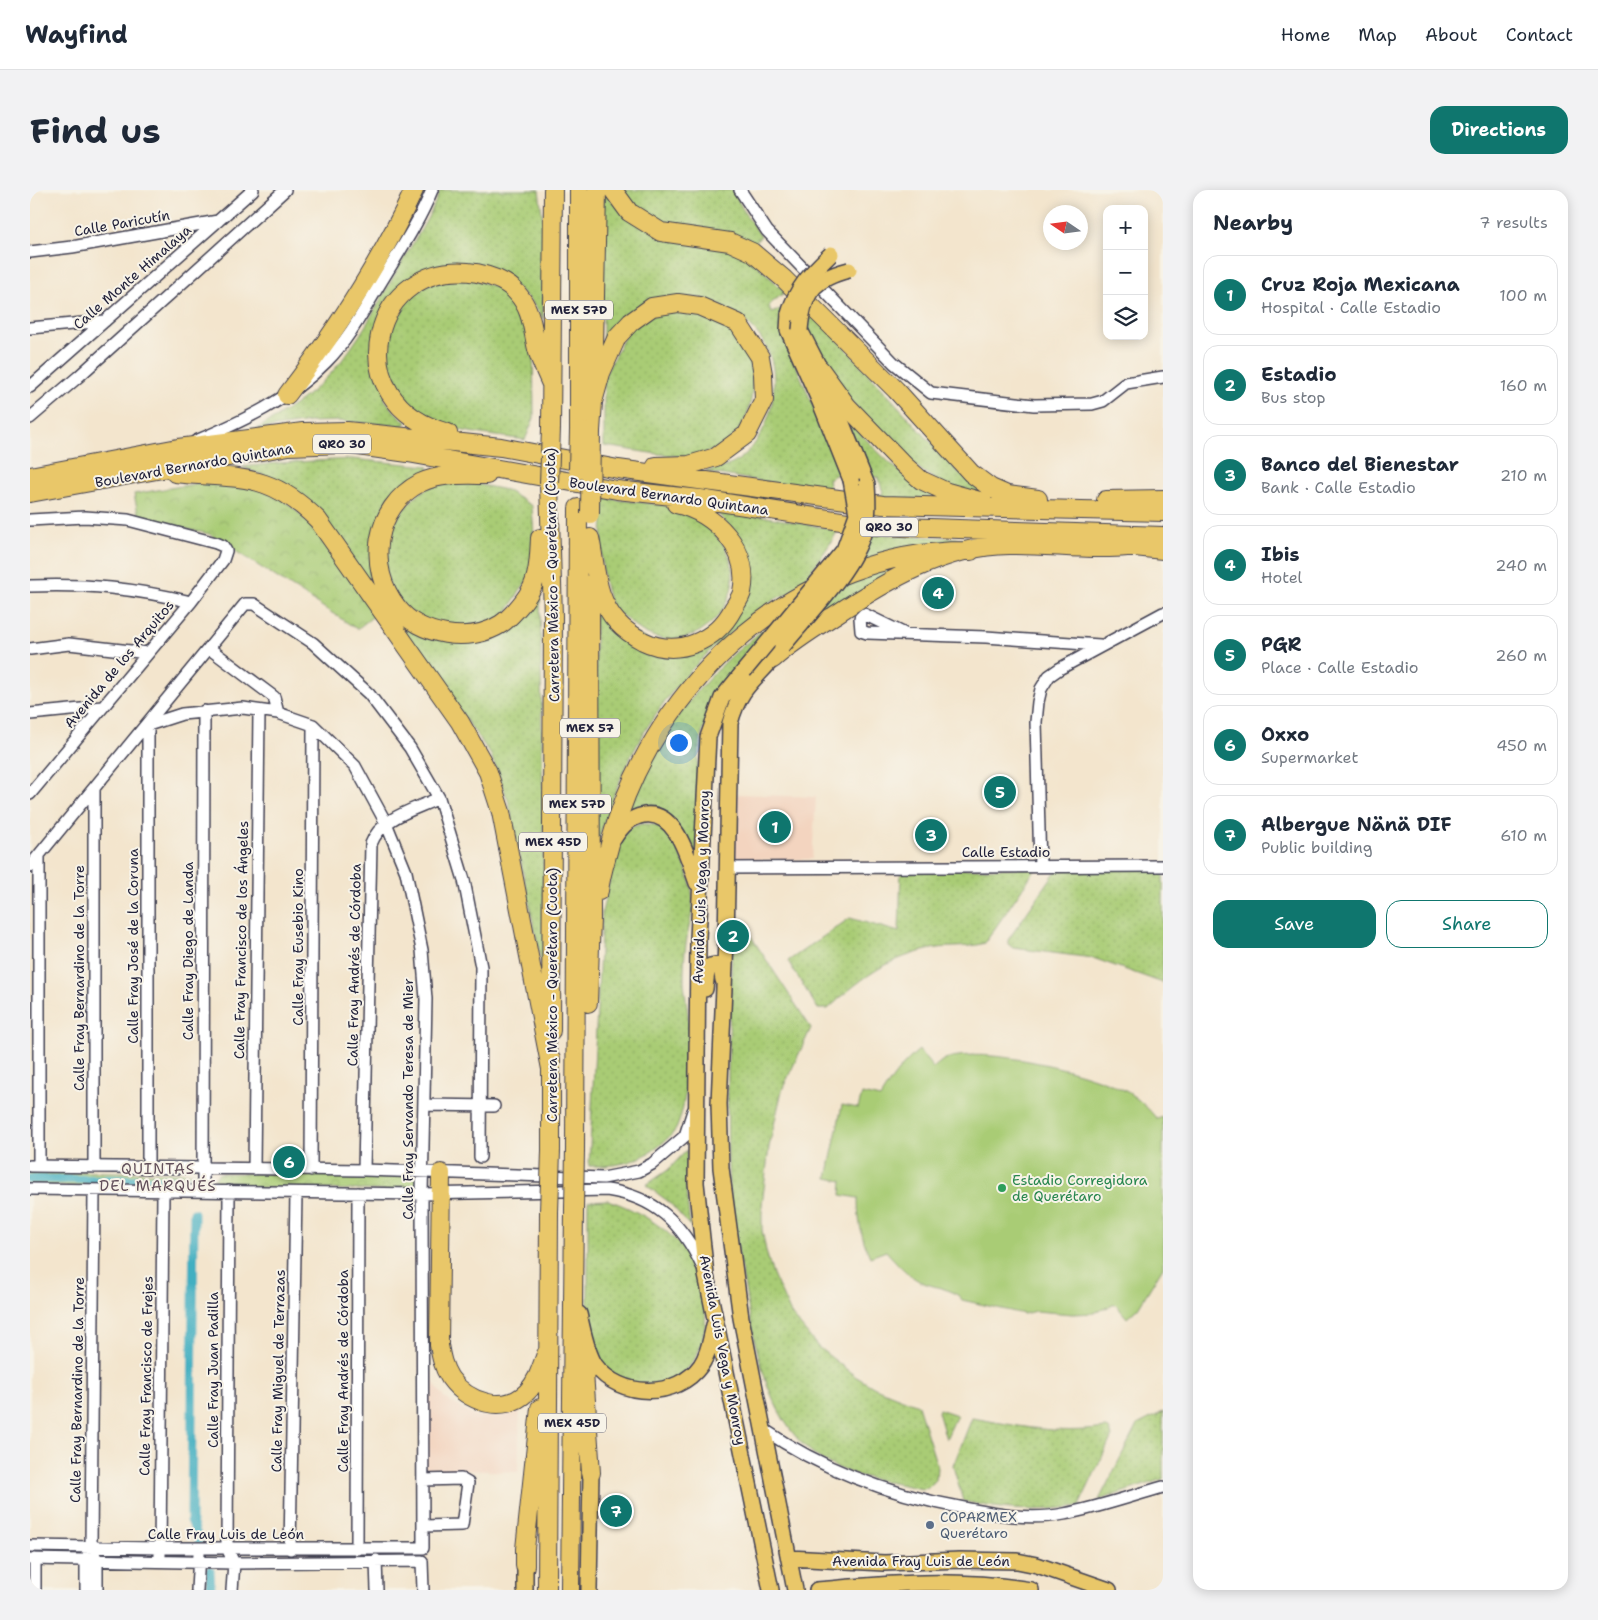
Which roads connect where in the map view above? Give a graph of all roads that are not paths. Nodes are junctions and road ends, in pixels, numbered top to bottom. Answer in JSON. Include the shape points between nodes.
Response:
{"nodes":[{"id":1,"x":253,"y":190,"type":"edge"},
{"id":2,"x":285,"y":190,"type":"edge"},
{"id":3,"x":414,"y":190,"type":"edge"},
{"id":4,"x":432,"y":190,"type":"edge"},
{"id":5,"x":546,"y":190,"type":"edge"},
{"id":6,"x":553,"y":190,"type":"edge"},
{"id":7,"x":579,"y":190,"type":"edge"},
{"id":8,"x":589,"y":190,"type":"edge"},
{"id":9,"x":596,"y":190,"type":"edge"},
{"id":10,"x":613,"y":190,"type":"edge"},
{"id":11,"x":740,"y":190,"type":"edge"},
{"id":12,"x":218,"y":221,"type":"junction"},
{"id":13,"x":30,"y":252,"type":"edge"},
{"id":14,"x":831,"y":254,"type":"dead end"},
{"id":15,"x":849,"y":270,"type":"dead end"},
{"id":16,"x":579,"y":281,"type":"junction"},
{"id":17,"x":552,"y":291,"type":"junction"},
{"id":18,"x":105,"y":321,"type":"junction"},
{"id":19,"x":30,"y":328,"type":"edge"},
{"id":20,"x":820,"y":369,"type":"junction"},
{"id":21,"x":1163,"y":377,"type":"edge"},
{"id":22,"x":551,"y":384,"type":"junction"},
{"id":23,"x":30,"y":386,"type":"edge"},
{"id":24,"x":287,"y":395,"type":"junction"},
{"id":25,"x":594,"y":402,"type":"junction"},
{"id":26,"x":31,"y":414,"type":"edge"},
{"id":27,"x":585,"y":431,"type":"junction"},
{"id":28,"x":501,"y":447,"type":"junction"},
{"id":29,"x":178,"y":448,"type":"junction"},
{"id":30,"x":30,"y":464,"type":"edge"},
{"id":31,"x":91,"y":465,"type":"junction"},
{"id":32,"x":618,"y":469,"type":"junction"},
{"id":33,"x":156,"y":472,"type":"junction"},
{"id":34,"x":527,"y":474,"type":"junction"},
{"id":35,"x":30,"y":476,"type":"edge"},
{"id":36,"x":93,"y":483,"type":"junction"},
{"id":37,"x":549,"y":484,"type":"junction"},
{"id":38,"x":617,"y":490,"type":"junction"},
{"id":39,"x":30,"y":493,"type":"edge"},
{"id":40,"x":1163,"y":499,"type":"edge"},
{"id":41,"x":30,"y":504,"type":"edge"},
{"id":42,"x":1013,"y":509,"type":"junction"},
{"id":43,"x":584,"y":511,"type":"junction"},
{"id":44,"x":1163,"y":512,"type":"edge"},
{"id":45,"x":30,"y":520,"type":"edge"},
{"id":46,"x":1000,"y":530,"type":"junction"},
{"id":47,"x":1163,"y":536,"type":"edge"},
{"id":48,"x":590,"y":538,"type":"junction"},
{"id":49,"x":1127,"y":547,"type":"junction"},
{"id":50,"x":1163,"y":550,"type":"edge"},
{"id":51,"x":971,"y":551,"type":"junction"},
{"id":52,"x":30,"y":586,"type":"edge"},
{"id":53,"x":191,"y":602,"type":"junction"},
{"id":54,"x":1163,"y":613,"type":"edge"},
{"id":55,"x":903,"y":633,"type":"dead end"},
{"id":56,"x":1100,"y":645,"type":"junction"},
{"id":57,"x":30,"y":649,"type":"edge"},
{"id":58,"x":210,"y":649,"type":"junction"},
{"id":59,"x":148,"y":653,"type":"junction"},
{"id":60,"x":777,"y":653,"type":"junction"},
{"id":61,"x":102,"y":707,"type":"junction"},
{"id":62,"x":258,"y":711,"type":"junction"},
{"id":63,"x":204,"y":712,"type":"junction"},
{"id":64,"x":278,"y":713,"type":"junction"},
{"id":65,"x":30,"y":714,"type":"edge"},
{"id":66,"x":148,"y":725,"type":"junction"},
{"id":67,"x":313,"y":725,"type":"junction"},
{"id":68,"x":94,"y":788,"type":"junction"},
{"id":69,"x":30,"y":794,"type":"edge"},
{"id":70,"x":439,"y":798,"type":"junction"},
{"id":71,"x":386,"y":823,"type":"junction"},
{"id":72,"x":611,"y":843,"type":"junction"},
{"id":73,"x":39,"y":855,"type":"junction"},
{"id":74,"x":30,"y":866,"type":"edge"},
{"id":75,"x":1040,"y":866,"type":"junction"},
{"id":76,"x":1163,"y":866,"type":"edge"},
{"id":77,"x":728,"y":868,"type":"junction"},
{"id":78,"x":700,"y":891,"type":"junction"},
{"id":79,"x":591,"y":918,"type":"junction"},
{"id":80,"x":724,"y":994,"type":"junction"},
{"id":81,"x":696,"y":1032,"type":"junction"},
{"id":82,"x":551,"y":1069,"type":"junction"},
{"id":83,"x":697,"y":1092,"type":"junction"},
{"id":84,"x":576,"y":1100,"type":"junction"},
{"id":85,"x":426,"y":1105,"type":"junction"},
{"id":86,"x":494,"y":1106,"type":"dead end"},
{"id":87,"x":481,"y":1107,"type":"junction"},
{"id":88,"x":480,"y":1157,"type":"dead end"},
{"id":89,"x":34,"y":1166,"type":"edge"},
{"id":90,"x":94,"y":1167,"type":"junction"},
{"id":91,"x":148,"y":1168,"type":"junction"},
{"id":92,"x":201,"y":1168,"type":"junction"},
{"id":93,"x":254,"y":1170,"type":"junction"},
{"id":94,"x":311,"y":1170,"type":"junction"},
{"id":95,"x":364,"y":1170,"type":"junction"},
{"id":96,"x":423,"y":1172,"type":"junction"},
{"id":97,"x":441,"y":1173,"type":"junction"},
{"id":98,"x":30,"y":1189,"type":"edge"},
{"id":99,"x":94,"y":1190,"type":"junction"},
{"id":100,"x":203,"y":1191,"type":"junction"},
{"id":101,"x":229,"y":1191,"type":"junction"},
{"id":102,"x":163,"y":1192,"type":"junction"},
{"id":103,"x":296,"y":1192,"type":"junction"},
{"id":104,"x":358,"y":1193,"type":"junction"},
{"id":105,"x":431,"y":1193,"type":"junction"},
{"id":106,"x":574,"y":1255,"type":"junction"},
{"id":107,"x":706,"y":1275,"type":"junction"},
{"id":108,"x":579,"y":1314,"type":"junction"},
{"id":109,"x":715,"y":1316,"type":"junction"},
{"id":110,"x":550,"y":1349,"type":"junction"},
{"id":111,"x":763,"y":1429,"type":"junction"},
{"id":112,"x":590,"y":1473,"type":"joint"},
{"id":113,"x":423,"y":1480,"type":"junction"},
{"id":114,"x":1163,"y":1487,"type":"edge"},
{"id":115,"x":423,"y":1526,"type":"junction"},
{"id":116,"x":30,"y":1546,"type":"edge"},
{"id":117,"x":91,"y":1548,"type":"junction"},
{"id":118,"x":200,"y":1548,"type":"junction"},
{"id":119,"x":228,"y":1548,"type":"junction"},
{"id":120,"x":423,"y":1548,"type":"joint"},
{"id":121,"x":290,"y":1549,"type":"junction"},
{"id":122,"x":357,"y":1549,"type":"junction"},
{"id":123,"x":160,"y":1554,"type":"junction"},
{"id":124,"x":789,"y":1558,"type":"junction"},
{"id":125,"x":33,"y":1559,"type":"edge"},
{"id":126,"x":92,"y":1559,"type":"junction"},
{"id":127,"x":376,"y":1560,"type":"junction"},
{"id":128,"x":978,"y":1561,"type":"junction"},
{"id":129,"x":198,"y":1562,"type":"junction"},
{"id":130,"x":234,"y":1563,"type":"junction"},
{"id":131,"x":525,"y":1566,"type":"joint"},
{"id":132,"x":976,"y":1584,"type":"junction"},
{"id":133,"x":35,"y":1590,"type":"edge"},
{"id":134,"x":86,"y":1590,"type":"edge"},
{"id":135,"x":97,"y":1590,"type":"edge"},
{"id":136,"x":197,"y":1590,"type":"edge"},
{"id":137,"x":232,"y":1590,"type":"edge"},
{"id":138,"x":377,"y":1590,"type":"edge"},
{"id":139,"x":422,"y":1590,"type":"edge"},
{"id":140,"x":525,"y":1590,"type":"edge"},
{"id":141,"x":547,"y":1590,"type":"edge"},
{"id":142,"x":570,"y":1590,"type":"edge"},
{"id":143,"x":589,"y":1590,"type":"edge"},
{"id":144,"x":771,"y":1590,"type":"edge"},
{"id":145,"x":795,"y":1590,"type":"edge"},
{"id":146,"x":817,"y":1590,"type":"edge"},
{"id":147,"x":1031,"y":1590,"type":"edge"},
{"id":148,"x":1109,"y":1590,"type":"edge"}],
"edges":[{"from":1,"to":12,"type":"street","name":"Calle Monte Himalaya"},
{"from":2,"to":26,"type":"street","via":[[78,377]]},
{"from":3,"to":24,"type":"highway","via":[[374,267]]},
{"from":4,"to":24,"type":"street","via":[[400,252],[350,332],[327,361]]},
{"from":5,"to":17,"type":"highway","via":[[548,272]]},
{"from":6,"to":17,"type":"highway","name":"Carretera México - Querétaro (Cuota)","number":"MEX 57D"},
{"from":7,"to":16,"type":"highway","name":"Carretera México - Querétaro (Cuota)","number":"MEX 57D"},
{"from":8,"to":16,"type":"highway","via":[[584,264]]},
{"from":9,"to":25,"type":"highway","name":"Carretera México - Querétaro (Cuota)","number":"MEX 57"},
{"from":10,"to":40,"type":"highway","via":[[629,212],[661,232],[730,242],[771,266],[896,390],[956,458],[991,488],[1026,499]]},
{"from":11,"to":21,"type":"street","via":[[767,231],[894,363],[931,393],[1034,405],[1092,404],[1103,401],[1126,383]]},
{"from":12,"to":13,"type":"street","name":"Calle Paricutín"},
{"from":12,"to":18,"type":"street","name":"Calle Monte Himalaya"},
{"from":14,"to":78,"type":"main road","name":"Avenida Luis Vega y Monroy","bridge":true,"via":[[803,280],[793,298],[788,330],[851,480],[856,514],[844,550],[722,698],[708,737]]},
{"from":15,"to":20,"type":"main road","name":"Avenida Luis Vega y Monroy","bridge":true,"via":[[830,275],[805,298],[800,330]]},
{"from":16,"to":27,"type":"highway","name":"Carretera México - Querétaro (Cuota)","number":"MEX 57D"},
{"from":17,"to":22,"type":"highway","name":"Carretera México - Querétaro (Cuota)","number":"MEX 57D"},
{"from":18,"to":19,"type":"street"},
{"from":18,"to":23,"type":"street","name":"Calle Monte Himalaya"},
{"from":20,"to":42,"type":"highway","via":[[865,426],[921,480],[947,492]]},
{"from":20,"to":60,"type":"main road","name":"Avenida Luis Vega y Monroy","bridge":true,"via":[[867,485],[866,522],[853,558]]},
{"from":22,"to":28,"type":"highway","via":[[539,358],[530,313],[516,291],[506,284],[489,275],[465,271],[444,273],[426,278],[397,302],[385,319],[377,358],[390,396],[406,414],[428,428]]},
{"from":22,"to":37,"type":"highway","name":"Carretera México - Querétaro (Cuota)","number":"MEX 57D","bridge":true},
{"from":24,"to":29,"type":"street","via":[[247,418]]},
{"from":25,"to":27,"type":"highway","name":"Carretera México - Querétaro (Cuota)","number":"MEX 57"},
{"from":25,"to":32,"type":"highway","via":[[617,337],[652,307],[678,303],[699,306],[723,315],[738,323],[760,357],[764,400],[747,434],[716,457],[690,465]]},
{"from":27,"to":43,"type":"highway","name":"Carretera México - Querétaro (Cuota)","number":"MEX 57","bridge":true},
{"from":28,"to":29,"type":"highway","name":"Boulevard Bernardo Quintana","number":"QRO 30","via":[[348,430],[303,432]]},
{"from":28,"to":32,"type":"highway","name":"Boulevard Bernardo Quintana","number":"QRO 30"},
{"from":29,"to":31,"type":"highway","name":"Boulevard Bernardo Quintana","number":"QRO 30"},
{"from":30,"to":31,"type":"highway"},
{"from":31,"to":35,"type":"highway","name":"Boulevard Bernardo Quintana","number":"QRO 30"},
{"from":32,"to":42,"type":"highway","name":"Boulevard Bernardo Quintana","number":"QRO 30","via":[[883,505]]},
{"from":33,"to":34,"type":"highway","name":"Boulevard Bernardo Quintana","number":"QRO 30","via":[[289,446],[344,444]]},
{"from":33,"to":36,"type":"highway","name":"Boulevard Bernardo Quintana","number":"QRO 30"},
{"from":33,"to":82,"type":"highway","via":[[257,480],[301,503],[318,520],[460,722],[488,772],[501,812]]},
{"from":34,"to":37,"type":"highway","via":[[442,475],[400,497],[385,518],[377,552],[382,582],[397,608],[421,626],[445,635],[475,635],[501,624],[530,592],[539,562],[542,506]]},
{"from":34,"to":38,"type":"highway","name":"Boulevard Bernardo Quintana","number":"QRO 30"},
{"from":36,"to":39,"type":"highway","name":"Boulevard Bernardo Quintana","number":"QRO 30"},
{"from":36,"to":41,"type":"highway"},
{"from":37,"to":82,"type":"highway","name":"Carretera México - Querétaro (Cuota)","number":"MEX 45D","via":[[553,664]]},
{"from":38,"to":46,"type":"highway","name":"Boulevard Bernardo Quintana","number":"QRO 30","via":[[700,499],[873,526]]},
{"from":38,"to":48,"type":"highway","via":[[685,506],[703,513],[722,529],[736,547],[742,569],[742,593],[726,622],[702,641],[680,647],[651,645],[625,632],[601,594]]},
{"from":42,"to":44,"type":"highway","name":"Boulevard Bernardo Quintana","number":"QRO 30"},
{"from":43,"to":48,"type":"highway","name":"Carretera México - Querétaro (Cuota)","number":"MEX 57"},
{"from":43,"to":84,"type":"highway","name":"Carretera México - Querétaro (Cuota)","number":"MEX 57D"},
{"from":45,"to":53,"type":"street","name":"Avenida de los Arquitos","via":[[85,517],[128,520],[223,546],[226,551],[223,560]]},
{"from":46,"to":47,"type":"highway","name":"Boulevard Bernardo Quintana","number":"QRO 30"},
{"from":46,"to":49,"type":"highway"},
{"from":48,"to":79,"type":"highway","name":"Carretera México - Querétaro (Cuota)","number":"MEX 57"},
{"from":49,"to":50,"type":"highway"},
{"from":49,"to":51,"type":"highway","via":[[1091,550],[1009,545]]},
{"from":51,"to":60,"type":"highway","via":[[888,580]]},
{"from":51,"to":72,"type":"highway","via":[[938,550],[880,563],[822,583],[784,605],[742,637],[705,669],[663,726],[636,772]]},
{"from":52,"to":53,"type":"street","via":[[107,586]]},
{"from":53,"to":59,"type":"street","name":"Avenida de los Arquitos"},
{"from":54,"to":56,"type":"street"},
{"from":55,"to":56,"type":"street"},
{"from":56,"to":75,"type":"street","via":[[1049,676],[1041,689],[1036,722]]},
{"from":57,"to":59,"type":"street","via":[[69,644]]},
{"from":58,"to":64,"type":"street","via":[[274,696]]},
{"from":58,"to":66,"type":"street"},
{"from":58,"to":70,"type":"street","via":[[249,603],[313,643],[369,694],[410,748]]},
{"from":59,"to":61,"type":"street","name":"Avenida de los Arquitos"},
{"from":60,"to":77,"type":"main road","name":"Avenida Luis Vega y Monroy","via":[[746,686],[730,723]]},
{"from":61,"to":65,"type":"street"},
{"from":61,"to":69,"type":"street","name":"Avenida de los Arquitos"},
{"from":62,"to":63,"type":"street","name":"Calle Fray Servando Teresa de Mier","via":[[243,708]]},
{"from":62,"to":64,"type":"street","name":"Calle Fray Servando Teresa de Mier"},
{"from":62,"to":93,"type":"street","name":"Calle Fray Francisco de los Ángeles"},
{"from":63,"to":66,"type":"street","name":"Calle Fray Servando Teresa de Mier","via":[[175,715]]},
{"from":63,"to":92,"type":"street","name":"Calle Fray Diego de Landa"},
{"from":64,"to":67,"type":"street","name":"Calle Fray Servando Teresa de Mier"},
{"from":66,"to":68,"type":"street"},
{"from":66,"to":91,"type":"street","name":"Calle Fray José de la Coruna"},
{"from":67,"to":71,"type":"street","name":"Calle Fray Servando Teresa de Mier","via":[[354,766]]},
{"from":67,"to":94,"type":"street","name":"Calle Fray Eusebio Kino"},
{"from":68,"to":73,"type":"street"},
{"from":68,"to":90,"type":"street","name":"Calle Fray Bernardino de la Torre"},
{"from":70,"to":71,"type":"street","name":"Calle Fray Andrés de Córdoba"},
{"from":70,"to":87,"type":"street","via":[[464,880],[481,968]]},
{"from":71,"to":85,"type":"street","name":"Calle Fray Servando Teresa de Mier","via":[[406,872],[422,950],[426,999]]},
{"from":71,"to":95,"type":"street","name":"Calle Fray Andrés de Córdoba","via":[[376,832],[371,844]]},
{"from":72,"to":78,"type":"main road","via":[[624,824],[637,817],[657,816],[666,820],[689,860]]},
{"from":72,"to":79,"type":"highway"},
{"from":73,"to":74,"type":"street"},
{"from":73,"to":89,"type":"street"},
{"from":75,"to":76,"type":"street","name":"Calle Estadio"},
{"from":75,"to":77,"type":"street","name":"Calle Estadio"},
{"from":77,"to":80,"type":"main road","name":"Avenida Luis Vega y Monroy"},
{"from":78,"to":81,"type":"main road","name":"Avenida Luis Vega y Monroy"},
{"from":79,"to":84,"type":"highway","name":"Carretera México - Querétaro (Cuota)","number":"MEX 57","via":[[586,1035]]},
{"from":80,"to":81,"type":"main road","via":[[722,972],[718,966],[710,966]]},
{"from":80,"to":111,"type":"main road","name":"Avenida Luis Vega y Monroy","via":[[719,1104],[722,1192],[741,1318]]},
{"from":81,"to":83,"type":"main road","name":"Avenida Luis Vega y Monroy"},
{"from":82,"to":110,"type":"highway","name":"Carretera México - Querétaro (Cuota)","number":"MEX 45D","bridge":true},
{"from":83,"to":97,"type":"street","via":[[685,1136],[639,1171],[603,1178]]},
{"from":83,"to":107,"type":"main road","name":"Avenida Luis Vega y Monroy","via":[[696,1183]]},
{"from":84,"to":106,"type":"highway","name":"Carretera México - Querétaro (Cuota)","number":"MEX 45D","bridge":true},
{"from":85,"to":87,"type":"street"},
{"from":85,"to":96,"type":"street","name":"Calle Fray Servando Teresa de Mier"},
{"from":86,"to":87,"type":"street"},
{"from":87,"to":88,"type":"street"},
{"from":89,"to":90,"type":"street"},
{"from":90,"to":91,"type":"street"},
{"from":91,"to":92,"type":"street"},
{"from":92,"to":93,"type":"street"},
{"from":92,"to":100,"type":"street","name":"Calle Fray Diego de Landa"},
{"from":93,"to":94,"type":"street"},
{"from":94,"to":95,"type":"street"},
{"from":95,"to":96,"type":"street"},
{"from":96,"to":97,"type":"street"},
{"from":96,"to":105,"type":"street","name":"Calle Fray Servando Teresa de Mier"},
{"from":97,"to":105,"type":"highway"},
{"from":98,"to":99,"type":"street"},
{"from":99,"to":102,"type":"street"},
{"from":99,"to":117,"type":"street","name":"Calle Fray Bernardino de la Torre"},
{"from":100,"to":101,"type":"street"},
{"from":100,"to":102,"type":"street"},
{"from":101,"to":103,"type":"street"},
{"from":101,"to":119,"type":"street","name":"Calle Fray Juan Padilla"},
{"from":102,"to":123,"type":"street","name":"Calle Fray Francisco de Frejes"},
{"from":103,"to":104,"type":"street"},
{"from":103,"to":121,"type":"street","name":"Calle Fray Miguel de Terrazas"},
{"from":104,"to":105,"type":"street"},
{"from":104,"to":122,"type":"street","name":"Calle Fray Andrés de Córdoba"},
{"from":105,"to":107,"type":"street","via":[[598,1190],[628,1193],[642,1198],[672,1220],[687,1237]]},
{"from":105,"to":110,"type":"highway","via":[[439,1345],[442,1363],[450,1378],[472,1397],[500,1406],[526,1394],[536,1382]]},
{"from":105,"to":113,"type":"street","name":"Calle Fray Servando Teresa de Mier"},
{"from":106,"to":108,"type":"highway"},
{"from":106,"to":142,"type":"highway","name":"Carretera México - Querétaro (Cuota)","number":"MEX 45D"},
{"from":107,"to":109,"type":"main road","name":"Avenida Luis Vega y Monroy"},
{"from":108,"to":109,"type":"main road","via":[[595,1364],[618,1386],[635,1390],[670,1387],[695,1373],[707,1355]]},
{"from":108,"to":112,"type":"highway"},
{"from":109,"to":144,"type":"main road","name":"Avenida Luis Vega y Monroy"},
{"from":110,"to":131,"type":"highway","via":[[542,1381]]},
{"from":110,"to":141,"type":"highway","name":"Carretera México - Querétaro (Cuota)","number":"MEX 45D"},
{"from":111,"to":114,"type":"street","via":[[804,1454],[874,1487],[933,1503],[1009,1516],[1064,1515]]},
{"from":111,"to":124,"type":"main road","name":"Avenida Luis Vega y Monroy"},
{"from":112,"to":143,"type":"main road"},
{"from":113,"to":115,"type":"street","name":"Calle Fray Servando Teresa de Mier"},
{"from":113,"to":115,"type":"street","via":[[461,1479],[468,1483],[462,1525]]},
{"from":115,"to":120,"type":"street","name":"Calle Fray Servando Teresa de Mier"},
{"from":116,"to":117,"type":"street","name":"Calle Fray Luis de León"},
{"from":117,"to":123,"type":"street","name":"Calle Fray Luis de León"},
{"from":117,"to":126,"type":"street","name":"Calle Fray Bernardino de la Torre"},
{"from":118,"to":119,"type":"street","name":"Calle Fray Luis de León"},
{"from":118,"to":123,"type":"street","name":"Calle Fray Luis de León"},
{"from":118,"to":129,"type":"street"},
{"from":119,"to":121,"type":"street","name":"Calle Fray Luis de León"},
{"from":119,"to":130,"type":"street"},
{"from":120,"to":122,"type":"street","name":"Calle Fray Luis de León"},
{"from":121,"to":122,"type":"street","name":"Calle Fray Luis de León"},
{"from":123,"to":126,"type":"street","name":"Calle Fray Luis de León"},
{"from":123,"to":129,"type":"street","name":"Calle Fray Luis de León"},
{"from":124,"to":128,"type":"main road","name":"Avenida Fray Luis de León","via":[[884,1563]]},
{"from":124,"to":145,"type":"main road","name":"Avenida Luis Vega y Monroy"},
{"from":125,"to":126,"type":"street","name":"Calle Fray Luis de León"},
{"from":125,"to":133,"type":"street"},
{"from":126,"to":134,"type":"street"},
{"from":126,"to":135,"type":"street"},
{"from":127,"to":130,"type":"street","name":"Calle Fray Luis de León"},
{"from":127,"to":138,"type":"street"},
{"from":127,"to":139,"type":"street","name":"Calle Fray Luis de León","via":[[422,1561]]},
{"from":128,"to":132,"type":"main road"},
{"from":128,"to":148,"type":"main road","name":"Avenida Fray Luis de León","via":[[1017,1561],[1038,1565]]},
{"from":129,"to":130,"type":"street","name":"Calle Fray Luis de León"},
{"from":129,"to":136,"type":"street"},
{"from":130,"to":137,"type":"street"},
{"from":131,"to":140,"type":"main road"},
{"from":132,"to":146,"type":"main road","name":"Avenida Fray Luis de León","via":[[925,1582]]},
{"from":132,"to":147,"type":"main road","name":"Avenida Fray Luis de León"}]}
